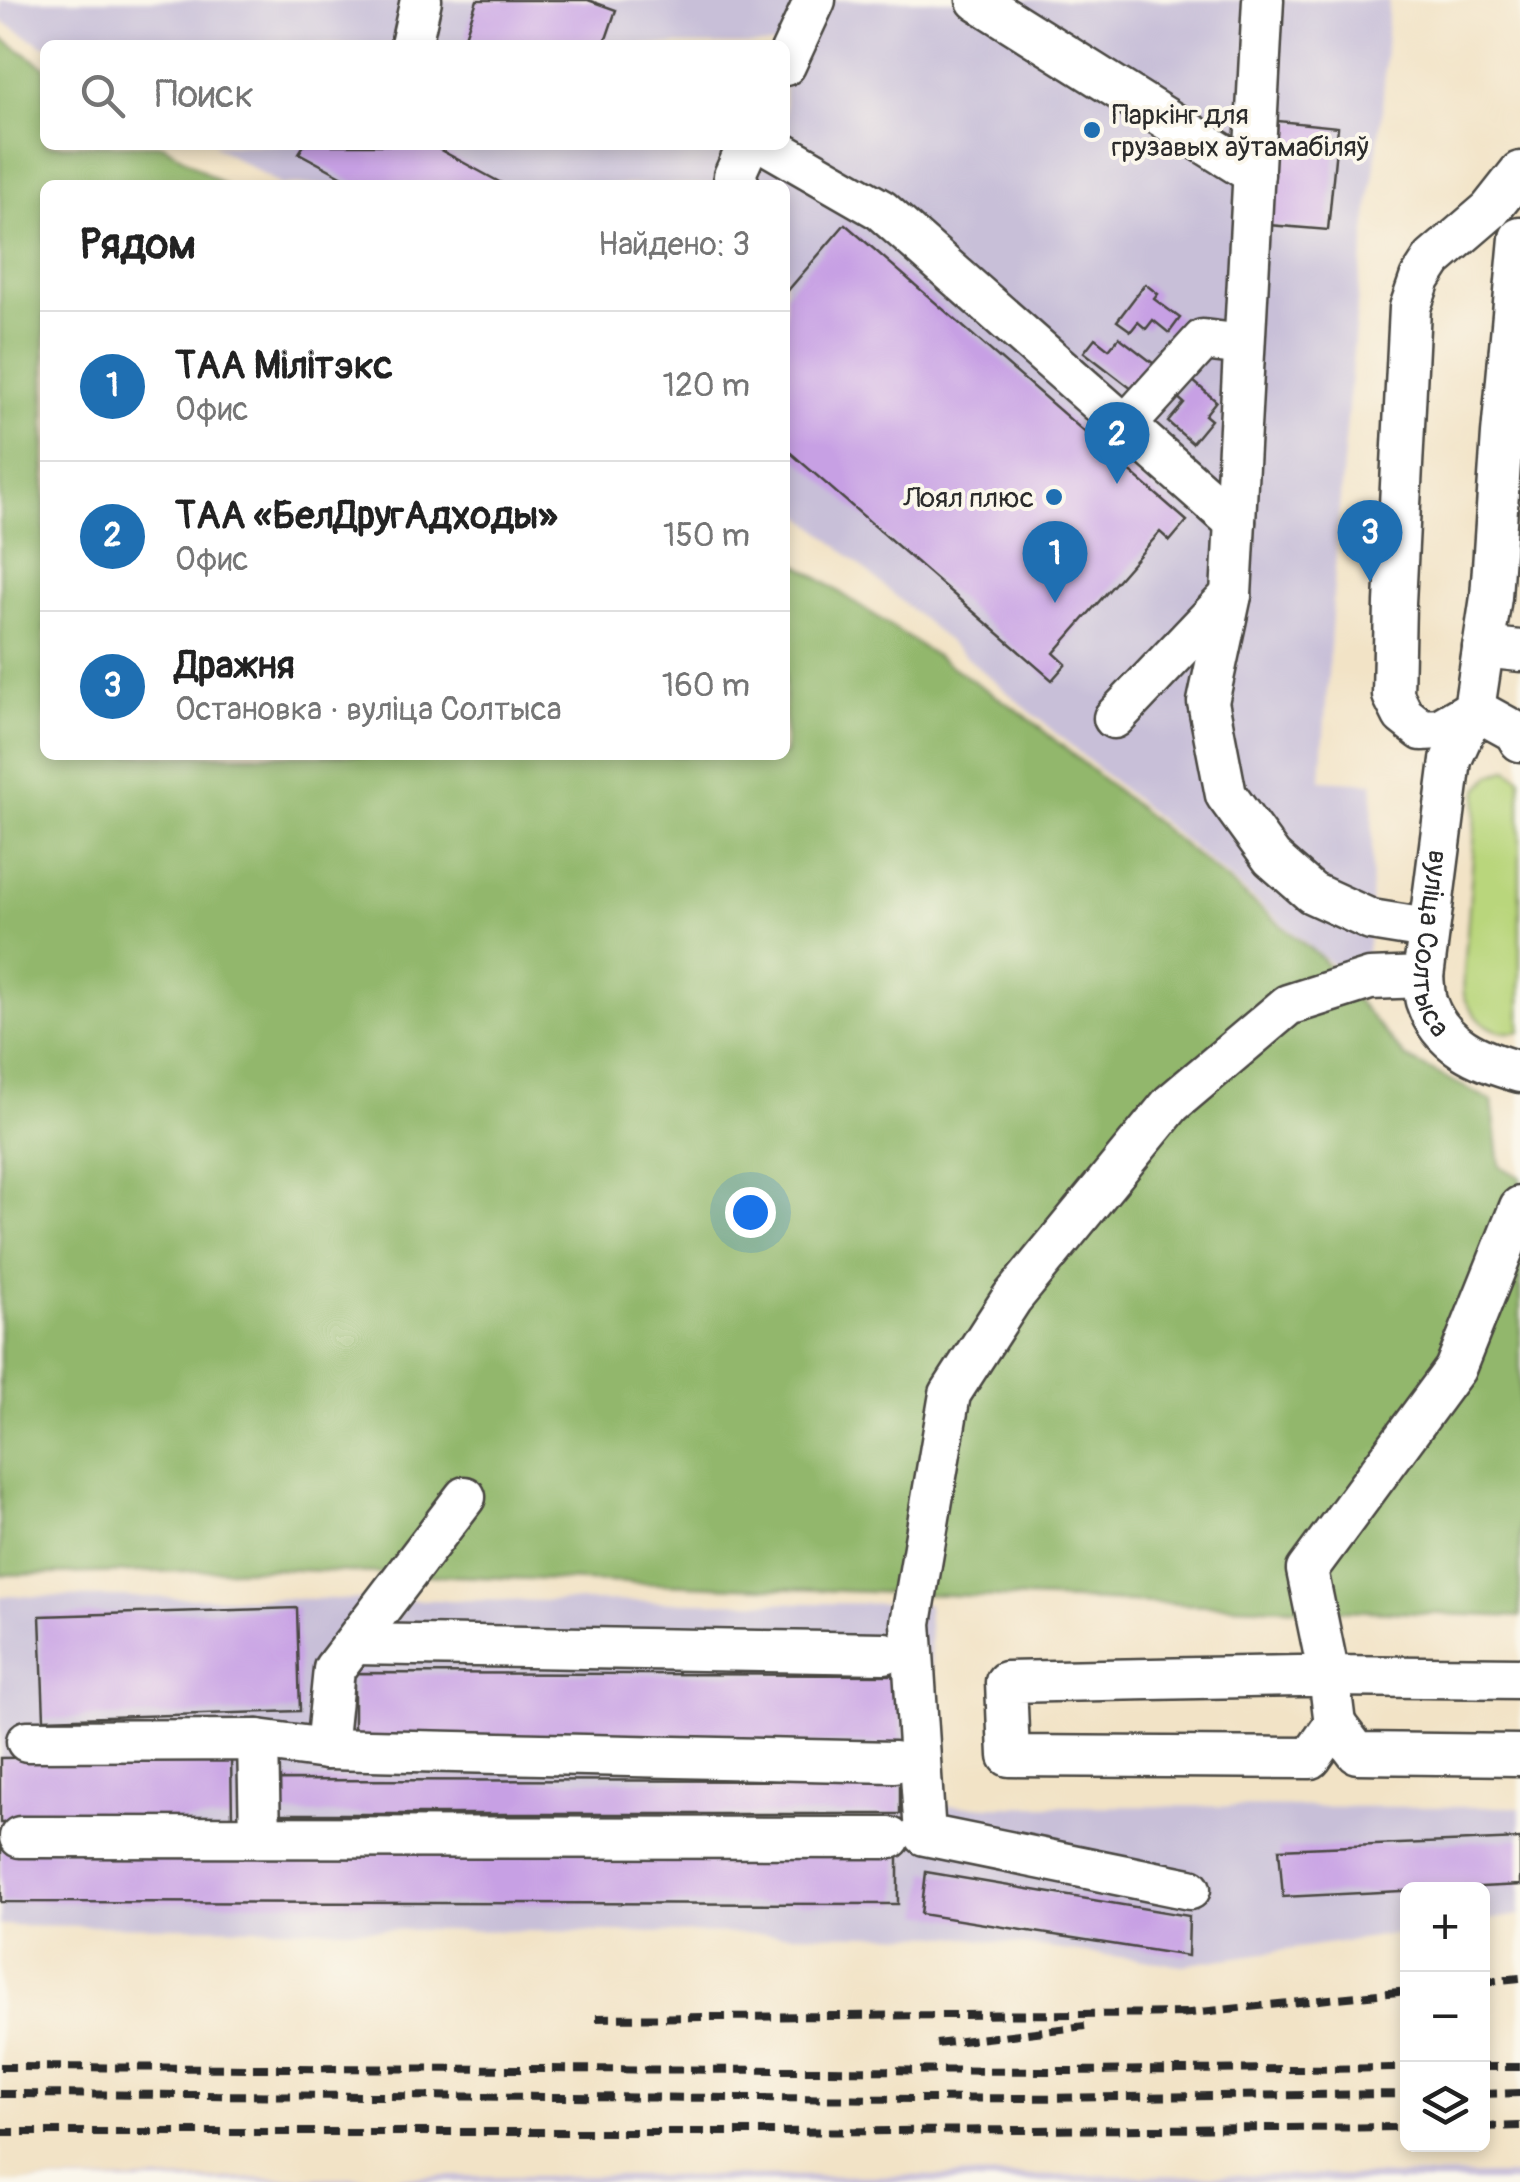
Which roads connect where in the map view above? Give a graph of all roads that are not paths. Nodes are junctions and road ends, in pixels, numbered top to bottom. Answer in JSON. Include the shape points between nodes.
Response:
{"nodes":[{"id":1,"x":421,"y":0,"type":"edge"},
{"id":2,"x":815,"y":0,"type":"edge"},
{"id":3,"x":976,"y":0,"type":"edge"},
{"id":4,"x":1263,"y":0,"type":"edge"},
{"id":5,"x":412,"y":40,"type":"edge"},
{"id":6,"x":790,"y":55,"type":"edge"},
{"id":7,"x":746,"y":150,"type":"edge"},
{"id":8,"x":777,"y":150,"type":"edge"},
{"id":9,"x":1520,"y":172,"type":"edge"},
{"id":10,"x":1254,"y":174,"type":"junction"},
{"id":11,"x":736,"y":180,"type":"edge"},
{"id":12,"x":1520,"y":238,"type":"edge"},
{"id":13,"x":1244,"y":345,"type":"junction"},
{"id":14,"x":1126,"y":425,"type":"junction"},
{"id":15,"x":1235,"y":522,"type":"junction"},
{"id":16,"x":1231,"y":594,"type":"junction"},
{"id":17,"x":1502,"y":649,"type":"edge"},
{"id":18,"x":1474,"y":709,"type":"junction"},
{"id":19,"x":1114,"y":718,"type":"dead end"},
{"id":20,"x":1520,"y":742,"type":"edge"},
{"id":21,"x":1427,"y":929,"type":"junction"},
{"id":22,"x":1423,"y":977,"type":"junction"},
{"id":23,"x":1520,"y":1073,"type":"edge"},
{"id":24,"x":1520,"y":1207,"type":"edge"},
{"id":25,"x":465,"y":1497,"type":"dead end"},
{"id":26,"x":354,"y":1644,"type":"junction"},
{"id":27,"x":886,"y":1654,"type":"dead end"},
{"id":28,"x":1329,"y":1676,"type":"junction"},
{"id":29,"x":1520,"y":1678,"type":"edge"},
{"id":30,"x":1336,"y":1724,"type":"junction"},
{"id":31,"x":258,"y":1740,"type":"junction"},
{"id":32,"x":28,"y":1741,"type":"dead end"},
{"id":33,"x":326,"y":1748,"type":"junction"},
{"id":34,"x":1520,"y":1755,"type":"edge"},
{"id":35,"x":894,"y":1762,"type":"dead end"},
{"id":36,"x":20,"y":1837,"type":"dead end"},
{"id":37,"x":260,"y":1837,"type":"junction"},
{"id":38,"x":890,"y":1838,"type":"dead end"},
{"id":39,"x":1190,"y":1889,"type":"dead end"}],
"edges":[{"from":1,"to":5,"type":"street"},
{"from":2,"to":6,"type":"street"},
{"from":3,"to":10,"type":"street"},
{"from":4,"to":10,"type":"street"},
{"from":7,"to":11,"type":"street"},
{"from":8,"to":14,"type":"street","via":[[881,210]]},
{"from":9,"to":18,"type":"street","via":[[1490,210],[1433,259],[1410,308],[1393,695],[1403,716],[1422,730],[1440,729]]},
{"from":10,"to":13,"type":"street"},
{"from":12,"to":17,"type":"street","name":"вуліца Солтыса","via":[[1491,597]]},
{"from":13,"to":14,"type":"street","via":[[1203,340]]},
{"from":13,"to":15,"type":"street"},
{"from":14,"to":15,"type":"street"},
{"from":15,"to":16,"type":"street"},
{"from":16,"to":19,"type":"street"},
{"from":16,"to":21,"type":"street","via":[[1208,702],[1226,796],[1272,858],[1312,893],[1370,920]]},
{"from":17,"to":18,"type":"street","name":"вуліца Солтыса"},
{"from":18,"to":20,"type":"street","via":[[1514,731]]},
{"from":18,"to":21,"type":"street","name":"вуліца Солтыса","via":[[1451,760]]},
{"from":21,"to":22,"type":"street","name":"вуліца Солтыса"},
{"from":22,"to":23,"type":"street","name":"вуліца Солтыса","via":[[1426,1001],[1446,1037],[1479,1059]]},
{"from":22,"to":39,"type":"street","via":[[1370,979],[1288,1004],[1171,1104],[1012,1298],[950,1394],[911,1623],[925,1834]]},
{"from":24,"to":28,"type":"street","via":[[1456,1369],[1307,1570]]},
{"from":25,"to":26,"type":"street"},
{"from":26,"to":27,"type":"street"},
{"from":26,"to":33,"type":"street","via":[[334,1669]]},
{"from":28,"to":29,"type":"street"},
{"from":28,"to":30,"type":"street"},
{"from":28,"to":30,"type":"street","via":[[1006,1682],[1009,1756],[1311,1758]]},
{"from":30,"to":34,"type":"street","via":[[1356,1753]]},
{"from":31,"to":32,"type":"street"},
{"from":31,"to":33,"type":"street"},
{"from":31,"to":37,"type":"street"},
{"from":33,"to":35,"type":"street"},
{"from":36,"to":37,"type":"street"},
{"from":37,"to":38,"type":"street"}]}
